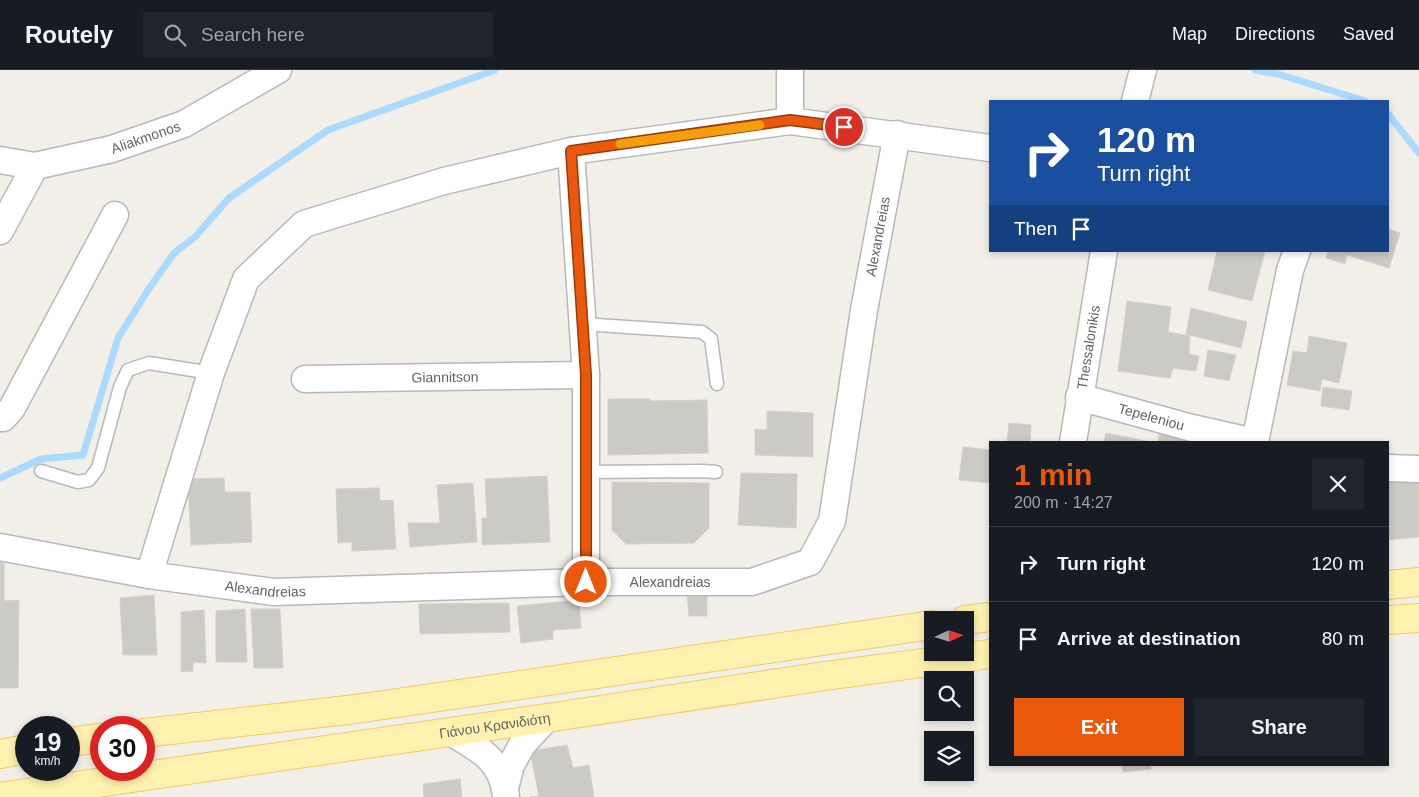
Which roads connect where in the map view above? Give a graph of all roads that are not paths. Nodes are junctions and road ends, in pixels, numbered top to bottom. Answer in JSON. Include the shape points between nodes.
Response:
{"nodes":[{"id":1,"x":278,"y":70,"type":"edge"},
{"id":2,"x":790,"y":70,"type":"edge"},
{"id":3,"x":1143,"y":70,"type":"edge"},
{"id":4,"x":1135,"y":100,"type":"edge"},
{"id":5,"x":790,"y":120,"type":"junction"},
{"id":6,"x":897,"y":134,"type":"junction"},
{"id":7,"x":989,"y":148,"type":"edge"},
{"id":8,"x":571,"y":151,"type":"junction"},
{"id":9,"x":0,"y":160,"type":"edge"},
{"id":10,"x":35,"y":166,"type":"junction"},
{"id":11,"x":115,"y":215,"type":"dead end"},
{"id":12,"x":0,"y":231,"type":"edge"},
{"id":13,"x":1104,"y":252,"type":"edge"},
{"id":14,"x":1297,"y":252,"type":"edge"},
{"id":15,"x":582,"y":324,"type":"junction"},
{"id":16,"x":210,"y":373,"type":"junction"},
{"id":17,"x":586,"y":375,"type":"junction"},
{"id":18,"x":305,"y":379,"type":"dead end"},
{"id":19,"x":716,"y":384,"type":"dead end"},
{"id":20,"x":1079,"y":397,"type":"junction"},
{"id":21,"x":0,"y":418,"type":"edge"},
{"id":22,"x":1073,"y":441,"type":"edge"},
{"id":23,"x":1250,"y":441,"type":"edge"},
{"id":24,"x":1254,"y":441,"type":"edge"},
{"id":25,"x":1389,"y":468,"type":"edge"},
{"id":26,"x":1419,"y":469,"type":"edge"},
{"id":27,"x":41,"y":471,"type":"dead end"},
{"id":28,"x":586,"y":472,"type":"junction"},
{"id":29,"x":716,"y":472,"type":"dead end"},
{"id":30,"x":0,"y":547,"type":"edge"},
{"id":31,"x":150,"y":576,"type":"junction"},
{"id":32,"x":586,"y":582,"type":"junction"},
{"id":33,"x":1419,"y":582,"type":"edge"},
{"id":34,"x":1389,"y":585,"type":"edge"},
{"id":35,"x":989,"y":617,"type":"edge"},
{"id":36,"x":1419,"y":618,"type":"edge"},
{"id":37,"x":974,"y":619,"type":"edge"},
{"id":38,"x":1389,"y":620,"type":"edge"},
{"id":39,"x":924,"y":626,"type":"edge"},
{"id":40,"x":989,"y":654,"type":"edge"},
{"id":41,"x":548,"y":718,"type":"junction"},
{"id":42,"x":155,"y":732,"type":"edge"},
{"id":43,"x":450,"y":732,"type":"junction"},
{"id":44,"x":15,"y":751,"type":"edge"},
{"id":45,"x":0,"y":754,"type":"edge"},
{"id":46,"x":505,"y":792,"type":"edge"},
{"id":47,"x":0,"y":797,"type":"edge"}],
"edges":[{"from":1,"to":10,"type":"street","name":"Aliakmonos","via":[[184,124],[112,149]]},
{"from":2,"to":5,"type":"street"},
{"from":3,"to":4,"type":"street"},
{"from":5,"to":6,"type":"street"},
{"from":5,"to":8,"type":"street"},
{"from":6,"to":7,"type":"street"},
{"from":6,"to":32,"type":"street","name":"Alexandreias","via":[[864,310],[832,521],[810,562],[752,582]]},
{"from":8,"to":15,"type":"street"},
{"from":8,"to":16,"type":"street","via":[[444,180],[304,224],[246,279]]},
{"from":9,"to":10,"type":"street","name":"Aliakmonos"},
{"from":10,"to":12,"type":"street"},
{"from":11,"to":21,"type":"street","via":[[12,408]]},
{"from":13,"to":20,"type":"street","name":"Thessalonikis"},
{"from":14,"to":24,"type":"street","via":[[1290,270]]},
{"from":15,"to":17,"type":"street"},
{"from":15,"to":19,"type":"lane","via":[[702,332],[711,339]]},
{"from":16,"to":27,"type":"lane","via":[[149,364],[128,370],[120,387],[98,468],[89,480],[78,482]]},
{"from":16,"to":31,"type":"street"},
{"from":17,"to":18,"type":"street","name":"Giannitson"},
{"from":17,"to":28,"type":"street"},
{"from":20,"to":22,"type":"street","name":"Thessalonikis"},
{"from":20,"to":23,"type":"street","name":"Tepeleniou"},
{"from":25,"to":26,"type":"street"},
{"from":28,"to":29,"type":"lane"},
{"from":28,"to":32,"type":"street"},
{"from":30,"to":31,"type":"street","name":"Alexandreias"},
{"from":31,"to":32,"type":"street","name":"Alexandreias","via":[[274,592]]},
{"from":33,"to":34,"type":"main road"},
{"from":35,"to":37,"type":"main road"},
{"from":36,"to":38,"type":"main road"},
{"from":39,"to":42,"type":"main road","via":[[356,709]]},
{"from":40,"to":41,"type":"main road","name":"Γιάνου Κρανιδιότη"},
{"from":41,"to":43,"type":"main road","name":"Γιάνου Κρανιδιότη"},
{"from":41,"to":46,"type":"street","via":[[522,745],[511,766]]},
{"from":43,"to":46,"type":"street","via":[[479,749],[496,765]]},
{"from":43,"to":47,"type":"main road","name":"Γιάνου Κρανιδιότη"},
{"from":44,"to":45,"type":"main road"}]}
